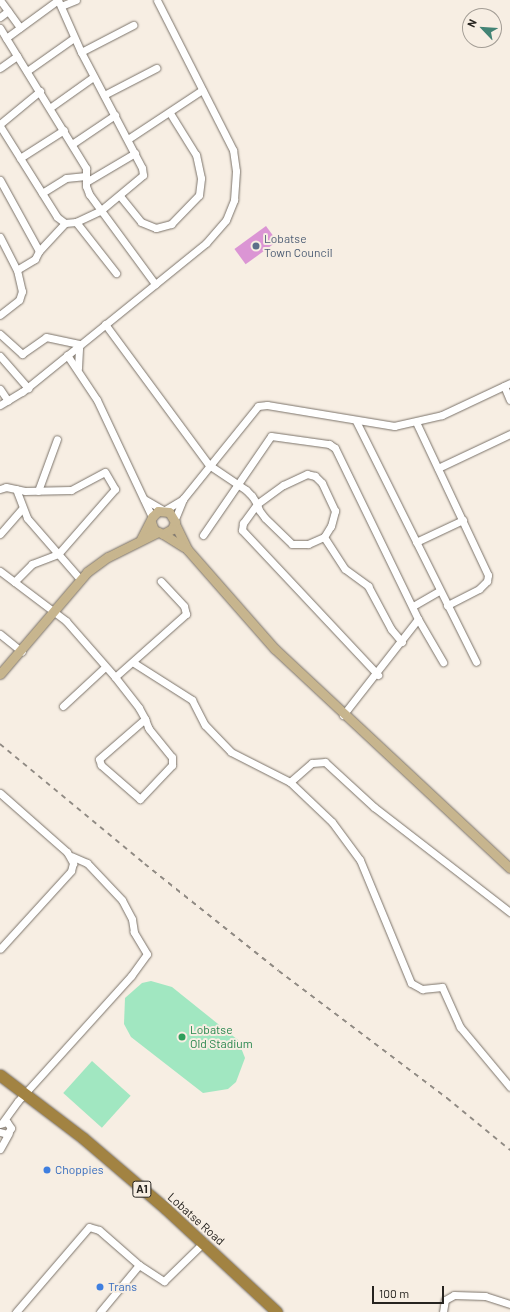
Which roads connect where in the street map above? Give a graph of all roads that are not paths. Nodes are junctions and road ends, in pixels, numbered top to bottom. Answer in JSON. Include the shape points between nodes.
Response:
{"nodes":[{"id":1,"x":0,"y":0,"type":"edge"},
{"id":2,"x":76,"y":0,"type":"edge"},
{"id":3,"x":157,"y":0,"type":"edge"},
{"id":4,"x":59,"y":2,"type":"edge"},
{"id":5,"x":8,"y":11,"type":"junction"},
{"id":6,"x":0,"y":17,"type":"edge"},
{"id":7,"x":133,"y":25,"type":"dead end"},
{"id":8,"x":0,"y":28,"type":"edge"},
{"id":9,"x":20,"y":28,"type":"junction"},
{"id":10,"x":6,"y":38,"type":"junction"},
{"id":11,"x":74,"y":38,"type":"junction"},
{"id":12,"x":81,"y":52,"type":"junction"},
{"id":13,"x":17,"y":56,"type":"junction"},
{"id":14,"x":0,"y":68,"type":"edge"},
{"id":15,"x":156,"y":68,"type":"dead end"},
{"id":16,"x":27,"y":71,"type":"junction"},
{"id":17,"x":93,"y":77,"type":"junction"},
{"id":18,"x":202,"y":90,"type":"junction"},
{"id":19,"x":40,"y":91,"type":"junction"},
{"id":20,"x":104,"y":95,"type":"junction"},
{"id":21,"x":51,"y":107,"type":"junction"},
{"id":22,"x":170,"y":113,"type":"junction"},
{"id":23,"x":115,"y":115,"type":"junction"},
{"id":24,"x":0,"y":125,"type":"edge"},
{"id":25,"x":64,"y":130,"type":"junction"},
{"id":26,"x":3,"y":138,"type":"edge"},
{"id":27,"x":128,"y":139,"type":"junction"},
{"id":28,"x":72,"y":144,"type":"junction"},
{"id":29,"x":135,"y":153,"type":"junction"},
{"id":30,"x":20,"y":158,"type":"junction"},
{"id":31,"x":86,"y":179,"type":"junction"},
{"id":32,"x":0,"y":180,"type":"edge"},
{"id":33,"x":42,"y":193,"type":"junction"},
{"id":34,"x":120,"y":196,"type":"junction"},
{"id":35,"x":100,"y":211,"type":"junction"},
{"id":36,"x":76,"y":222,"type":"junction"},
{"id":37,"x":64,"y":223,"type":"junction"},
{"id":38,"x":0,"y":237,"type":"edge"},
{"id":39,"x":39,"y":252,"type":"junction"},
{"id":40,"x":17,"y":270,"type":"junction"},
{"id":41,"x":116,"y":273,"type":"dead end"},
{"id":42,"x":155,"y":284,"type":"junction"},
{"id":43,"x":0,"y":315,"type":"edge"},
{"id":44,"x":105,"y":324,"type":"junction"},
{"id":45,"x":0,"y":334,"type":"edge"},
{"id":46,"x":80,"y":345,"type":"junction"},
{"id":47,"x":68,"y":354,"type":"junction"},
{"id":48,"x":0,"y":356,"type":"edge"},
{"id":49,"x":58,"y":362,"type":"junction"},
{"id":50,"x":78,"y":370,"type":"junction"},
{"id":51,"x":507,"y":385,"type":"edge"},
{"id":52,"x":28,"y":388,"type":"junction"},
{"id":53,"x":0,"y":389,"type":"edge"},
{"id":54,"x":510,"y":400,"type":"edge"},
{"id":55,"x":8,"y":401,"type":"junction"},
{"id":56,"x":0,"y":406,"type":"edge"},
{"id":57,"x":356,"y":421,"type":"junction"},
{"id":58,"x":416,"y":422,"type":"junction"},
{"id":59,"x":510,"y":434,"type":"edge"},
{"id":60,"x":57,"y":439,"type":"dead end"},
{"id":61,"x":209,"y":464,"type":"junction"},
{"id":62,"x":438,"y":468,"type":"junction"},
{"id":63,"x":236,"y":482,"type":"junction"},
{"id":64,"x":0,"y":489,"type":"edge"},
{"id":65,"x":16,"y":490,"type":"junction"},
{"id":66,"x":38,"y":491,"type":"junction"},
{"id":67,"x":144,"y":498,"type":"junction"},
{"id":68,"x":183,"y":499,"type":"junction"},
{"id":69,"x":257,"y":504,"type":"junction"},
{"id":70,"x":22,"y":509,"type":"junction"},
{"id":71,"x":164,"y":510,"type":"junction"},
{"id":72,"x":151,"y":520,"type":"junction"},
{"id":73,"x":463,"y":520,"type":"junction"},
{"id":74,"x":174,"y":522,"type":"junction"},
{"id":75,"x":161,"y":533,"type":"junction"},
{"id":76,"x":0,"y":534,"type":"edge"},
{"id":77,"x":203,"y":535,"type":"dead end"},
{"id":78,"x":324,"y":538,"type":"junction"},
{"id":79,"x":141,"y":539,"type":"junction"},
{"id":80,"x":416,"y":542,"type":"junction"},
{"id":81,"x":187,"y":549,"type":"junction"},
{"id":82,"x":58,"y":554,"type":"junction"},
{"id":83,"x":0,"y":570,"type":"edge"},
{"id":84,"x":80,"y":579,"type":"junction"},
{"id":85,"x":161,"y":581,"type":"dead end"},
{"id":86,"x":14,"y":582,"type":"junction"},
{"id":87,"x":439,"y":591,"type":"junction"},
{"id":88,"x":447,"y":605,"type":"junction"},
{"id":89,"x":412,"y":606,"type":"junction"},
{"id":90,"x":53,"y":612,"type":"junction"},
{"id":91,"x":418,"y":620,"type":"junction"},
{"id":92,"x":0,"y":634,"type":"edge"},
{"id":93,"x":402,"y":642,"type":"junction"},
{"id":94,"x":22,"y":652,"type":"junction"},
{"id":95,"x":443,"y":662,"type":"dead end"},
{"id":96,"x":476,"y":662,"type":"dead end"},
{"id":97,"x":134,"y":663,"type":"junction"},
{"id":98,"x":105,"y":667,"type":"junction"},
{"id":99,"x":0,"y":674,"type":"edge"},
{"id":100,"x":378,"y":675,"type":"junction"},
{"id":101,"x":115,"y":676,"type":"junction"},
{"id":102,"x":63,"y":706,"type":"dead end"},
{"id":103,"x":342,"y":715,"type":"junction"},
{"id":104,"x":145,"y":719,"type":"junction"},
{"id":105,"x":290,"y":782,"type":"junction"},
{"id":106,"x":1,"y":794,"type":"edge"},
{"id":107,"x":71,"y":856,"type":"junction"},
{"id":108,"x":510,"y":868,"type":"edge"},
{"id":109,"x":510,"y":912,"type":"edge"},
{"id":110,"x":0,"y":949,"type":"edge"},
{"id":111,"x":0,"y":1075,"type":"edge"},
{"id":112,"x":510,"y":1087,"type":"edge"},
{"id":113,"x":25,"y":1092,"type":"junction"},
{"id":114,"x":9,"y":1111,"type":"junction"},
{"id":115,"x":1,"y":1124,"type":"edge"},
{"id":116,"x":10,"y":1124,"type":"junction"},
{"id":117,"x":0,"y":1132,"type":"edge"},
{"id":118,"x":9,"y":1133,"type":"junction"},
{"id":119,"x":1,"y":1148,"type":"edge"},
{"id":120,"x":204,"y":1242,"type":"junction"},
{"id":121,"x":139,"y":1265,"type":"junction"},
{"id":122,"x":510,"y":1304,"type":"edge"},
{"id":123,"x":16,"y":1312,"type":"edge"},
{"id":124,"x":100,"y":1312,"type":"edge"},
{"id":125,"x":277,"y":1312,"type":"edge"},
{"id":126,"x":443,"y":1312,"type":"edge"}],
"edges":[{"from":1,"to":5,"type":"street"},
{"from":2,"to":4,"type":"street"},
{"from":3,"to":18,"type":"street"},
{"from":4,"to":9,"type":"street"},
{"from":4,"to":11,"type":"street"},
{"from":5,"to":6,"type":"street"},
{"from":5,"to":9,"type":"street"},
{"from":7,"to":12,"type":"street"},
{"from":8,"to":10,"type":"street"},
{"from":9,"to":10,"type":"street"},
{"from":10,"to":13,"type":"street"},
{"from":11,"to":12,"type":"street"},
{"from":11,"to":16,"type":"street"},
{"from":12,"to":17,"type":"street"},
{"from":13,"to":14,"type":"street"},
{"from":13,"to":16,"type":"street"},
{"from":15,"to":20,"type":"street"},
{"from":16,"to":19,"type":"street"},
{"from":17,"to":20,"type":"street"},
{"from":17,"to":21,"type":"street"},
{"from":18,"to":22,"type":"street"},
{"from":18,"to":42,"type":"street","via":[[232,150],[236,171],[234,200],[215,235]]},
{"from":19,"to":21,"type":"street"},
{"from":19,"to":24,"type":"street"},
{"from":20,"to":23,"type":"street"},
{"from":21,"to":25,"type":"street"},
{"from":22,"to":27,"type":"street"},
{"from":22,"to":34,"type":"street","via":[[196,155],[201,178],[198,195],[171,224],[156,228],[141,222]]},
{"from":23,"to":27,"type":"street"},
{"from":23,"to":28,"type":"street"},
{"from":24,"to":26,"type":"street"},
{"from":25,"to":28,"type":"street"},
{"from":25,"to":30,"type":"street"},
{"from":26,"to":30,"type":"street"},
{"from":27,"to":29,"type":"street"},
{"from":28,"to":31,"type":"street","via":[[86,168]]},
{"from":29,"to":31,"type":"street"},
{"from":29,"to":34,"type":"street","via":[[143,175]]},
{"from":30,"to":33,"type":"street"},
{"from":31,"to":33,"type":"street","via":[[66,178]]},
{"from":31,"to":35,"type":"street"},
{"from":32,"to":39,"type":"street"},
{"from":33,"to":37,"type":"street"},
{"from":34,"to":35,"type":"street"},
{"from":35,"to":36,"type":"street"},
{"from":35,"to":42,"type":"street"},
{"from":36,"to":37,"type":"street"},
{"from":36,"to":41,"type":"street"},
{"from":37,"to":39,"type":"street"},
{"from":38,"to":40,"type":"street"},
{"from":39,"to":40,"type":"street","via":[[35,259]]},
{"from":40,"to":43,"type":"street","via":[[21,297]]},
{"from":42,"to":44,"type":"street"},
{"from":44,"to":46,"type":"street"},
{"from":44,"to":61,"type":"street"},
{"from":45,"to":46,"type":"street","via":[[15,351],[22,354],[46,337]]},
{"from":46,"to":47,"type":"street"},
{"from":46,"to":50,"type":"street"},
{"from":47,"to":49,"type":"street"},
{"from":47,"to":50,"type":"street"},
{"from":48,"to":52,"type":"street"},
{"from":49,"to":50,"type":"street"},
{"from":49,"to":52,"type":"street"},
{"from":50,"to":67,"type":"street","via":[[97,400]]},
{"from":51,"to":54,"type":"street"},
{"from":51,"to":58,"type":"street","via":[[451,411]]},
{"from":52,"to":55,"type":"street"},
{"from":53,"to":55,"type":"street"},
{"from":55,"to":56,"type":"street"},
{"from":57,"to":58,"type":"street","via":[[394,426]]},
{"from":57,"to":61,"type":"street","via":[[267,405],[258,406]]},
{"from":57,"to":80,"type":"street"},
{"from":58,"to":62,"type":"street"},
{"from":59,"to":62,"type":"street"},
{"from":60,"to":66,"type":"street"},
{"from":61,"to":63,"type":"street"},
{"from":61,"to":68,"type":"street"},
{"from":62,"to":73,"type":"street"},
{"from":63,"to":69,"type":"street"},
{"from":63,"to":77,"type":"street"},
{"from":63,"to":89,"type":"street","via":[[273,435],[332,445]]},
{"from":64,"to":65,"type":"street","via":[[6,486]]},
{"from":65,"to":66,"type":"street"},
{"from":65,"to":70,"type":"street"},
{"from":66,"to":82,"type":"street","via":[[77,489],[105,472],[114,487],[113,494]]},
{"from":67,"to":71,"type":"street"},
{"from":67,"to":72,"type":"street"},
{"from":68,"to":71,"type":"street"},
{"from":68,"to":74,"type":"street"},
{"from":69,"to":78,"type":"street","via":[[265,518],[292,544],[308,544]]},
{"from":69,"to":78,"type":"street","via":[[290,482],[307,474],[315,476],[335,512]]},
{"from":69,"to":100,"type":"street","via":[[243,523],[244,533]]},
{"from":70,"to":76,"type":"street"},
{"from":70,"to":82,"type":"street"},
{"from":71,"to":72,"type":"main road"},
{"from":71,"to":74,"type":"main road"},
{"from":72,"to":75,"type":"main road"},
{"from":72,"to":79,"type":"main road"},
{"from":73,"to":80,"type":"street"},
{"from":73,"to":88,"type":"street","via":[[488,578],[479,589]]},
{"from":74,"to":75,"type":"main road"},
{"from":74,"to":81,"type":"main road"},
{"from":75,"to":79,"type":"main road"},
{"from":75,"to":81,"type":"main road"},
{"from":78,"to":93,"type":"street","via":[[345,569],[368,586],[391,629]]},
{"from":79,"to":84,"type":"main road","via":[[108,557]]},
{"from":80,"to":87,"type":"street"},
{"from":81,"to":103,"type":"main road","via":[[248,621]]},
{"from":82,"to":84,"type":"street"},
{"from":82,"to":86,"type":"street","via":[[32,564]]},
{"from":83,"to":86,"type":"street"},
{"from":84,"to":90,"type":"main road"},
{"from":85,"to":97,"type":"street","via":[[187,611]]},
{"from":86,"to":90,"type":"street"},
{"from":87,"to":88,"type":"street"},
{"from":87,"to":89,"type":"street"},
{"from":88,"to":96,"type":"street"},
{"from":89,"to":91,"type":"street"},
{"from":90,"to":94,"type":"main road"},
{"from":90,"to":98,"type":"street","via":[[66,621]]},
{"from":91,"to":93,"type":"street"},
{"from":91,"to":95,"type":"street"},
{"from":92,"to":94,"type":"street"},
{"from":93,"to":100,"type":"street"},
{"from":94,"to":99,"type":"main road"},
{"from":97,"to":101,"type":"street"},
{"from":97,"to":105,"type":"street","via":[[192,700],[205,725],[231,752]]},
{"from":98,"to":101,"type":"street"},
{"from":98,"to":102,"type":"street"},
{"from":100,"to":103,"type":"street"},
{"from":101,"to":104,"type":"street"},
{"from":103,"to":108,"type":"main road"},
{"from":104,"to":104,"type":"street","via":[[99,759],[101,765],[131,795],[140,799],[173,761]]},
{"from":105,"to":109,"type":"street","via":[[312,763],[325,762],[374,807]]},
{"from":105,"to":112,"type":"street","via":[[352,846],[411,983],[422,989],[442,987],[460,1027]]},
{"from":106,"to":107,"type":"street"},
{"from":107,"to":110,"type":"street","via":[[71,870]]},
{"from":107,"to":113,"type":"street","via":[[87,864],[120,897],[147,954],[131,976]]},
{"from":111,"to":113,"type":"highway","name":"Lobatse Road","number":"A1"},
{"from":113,"to":114,"type":"street"},
{"from":113,"to":120,"type":"highway","name":"Lobatse Road","number":"A1"},
{"from":114,"to":115,"type":"street"},
{"from":114,"to":116,"type":"street"},
{"from":115,"to":116,"type":"street"},
{"from":116,"to":118,"type":"street"},
{"from":117,"to":118,"type":"street"},
{"from":117,"to":119,"type":"street"},
{"from":118,"to":119,"type":"street"},
{"from":120,"to":121,"type":"street","via":[[166,1281]]},
{"from":120,"to":125,"type":"highway","name":"Lobatse Road","number":"A1"},
{"from":121,"to":123,"type":"street","via":[[99,1230],[89,1227]]},
{"from":121,"to":124,"type":"street"},
{"from":122,"to":126,"type":"street","via":[[485,1296],[454,1295],[445,1300]]}]}
